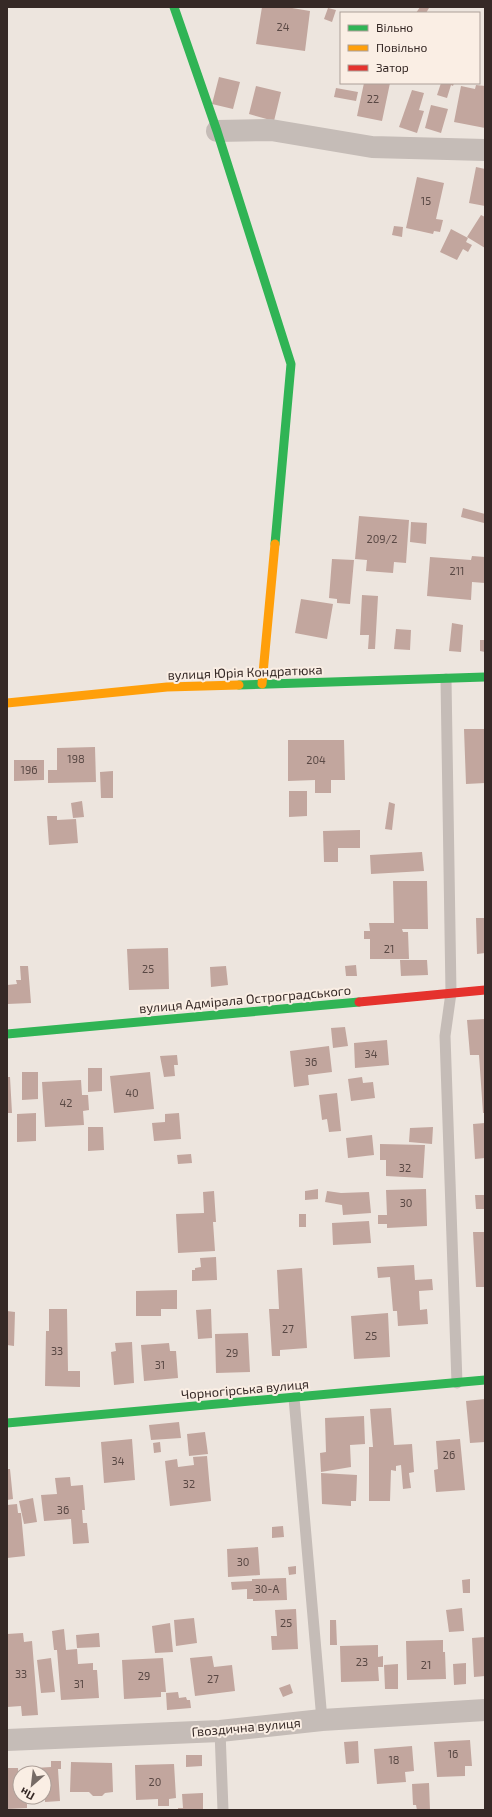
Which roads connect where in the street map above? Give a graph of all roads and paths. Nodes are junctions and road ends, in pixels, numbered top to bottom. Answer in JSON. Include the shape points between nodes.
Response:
{"nodes":[{"id":1,"x":174,"y":7,"type":"edge"},
{"id":2,"x":217,"y":131,"type":"junction"},
{"id":3,"x":485,"y":150,"type":"edge"},
{"id":4,"x":485,"y":677,"type":"edge"},
{"id":5,"x":446,"y":679,"type":"junction"},
{"id":6,"x":262,"y":684,"type":"junction"},
{"id":7,"x":7,"y":703,"type":"edge"},
{"id":8,"x":485,"y":990,"type":"edge"},
{"id":9,"x":451,"y":993,"type":"junction"},
{"id":10,"x":7,"y":1034,"type":"edge"},
{"id":11,"x":485,"y":1380,"type":"edge"},
{"id":12,"x":457,"y":1383,"type":"junction"},
{"id":13,"x":294,"y":1398,"type":"junction"},
{"id":14,"x":7,"y":1424,"type":"edge"},
{"id":15,"x":485,"y":1710,"type":"edge"},
{"id":16,"x":322,"y":1720,"type":"junction"},
{"id":17,"x":220,"y":1731,"type":"junction"},
{"id":18,"x":7,"y":1740,"type":"edge"},
{"id":19,"x":223,"y":1810,"type":"edge"}],
"edges":[{"from":1,"to":2,"type":"street"},
{"from":2,"to":3,"type":"street","via":[[271,130],[372,147]]},
{"from":2,"to":6,"type":"street","via":[[292,364]]},
{"from":4,"to":5,"type":"street","name":"вулиця Юрія Кондратюка"},
{"from":5,"to":6,"type":"street","name":"вулиця Юрія Кондратюка"},
{"from":5,"to":9,"type":"lane"},
{"from":6,"to":7,"type":"street","name":"вулиця Юрія Кондратюка","via":[[167,687]]},
{"from":8,"to":9,"type":"street","name":"вулиця Адмірала Остроградського"},
{"from":9,"to":10,"type":"street","name":"вулиця Адмірала Остроградського"},
{"from":9,"to":12,"type":"lane","via":[[445,1036]]},
{"from":11,"to":12,"type":"street","name":"Чорногірська вулиця"},
{"from":12,"to":13,"type":"street","name":"Чорногірська вулиця"},
{"from":13,"to":14,"type":"street","name":"Чорногірська вулиця"},
{"from":13,"to":16,"type":"lane"},
{"from":15,"to":16,"type":"street","name":"Гвоздична вулиця"},
{"from":16,"to":17,"type":"street","name":"Гвоздична вулиця"},
{"from":17,"to":18,"type":"street","name":"Гвоздична вулиця"},
{"from":17,"to":19,"type":"lane"}]}
